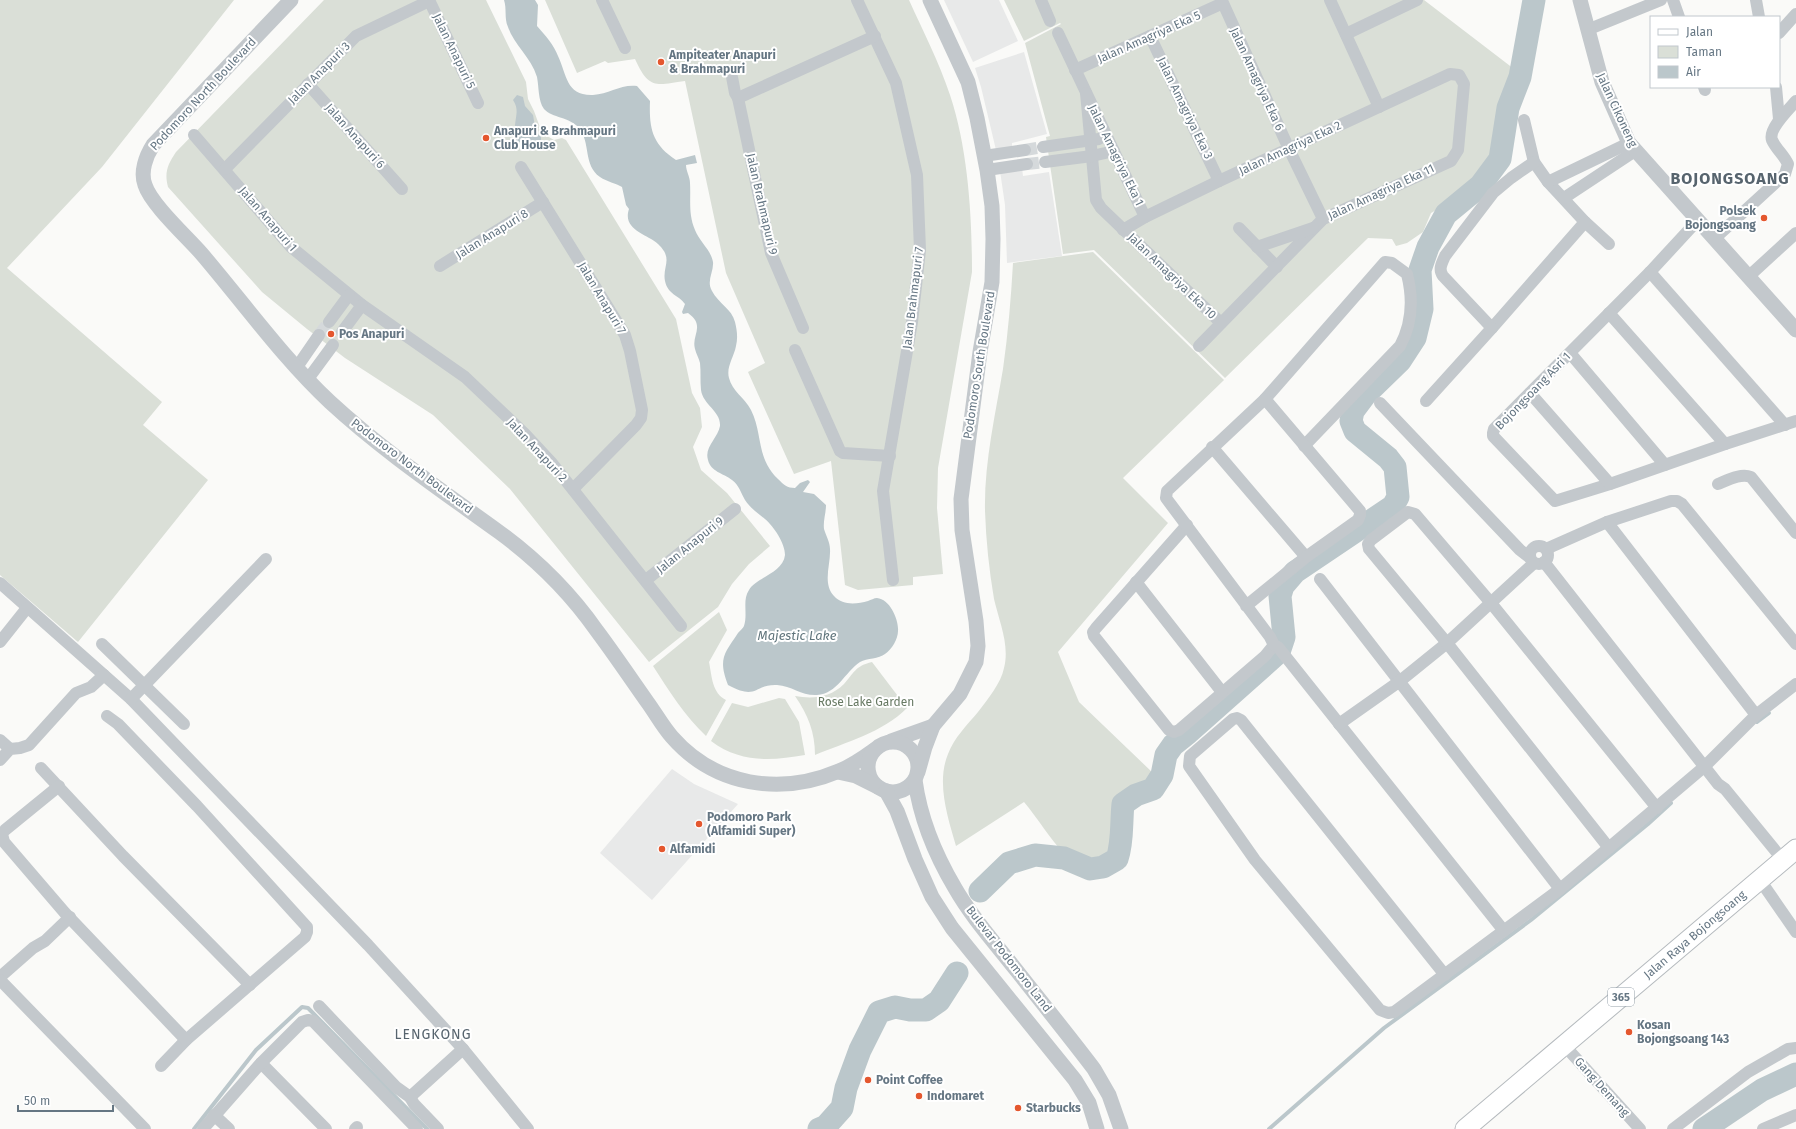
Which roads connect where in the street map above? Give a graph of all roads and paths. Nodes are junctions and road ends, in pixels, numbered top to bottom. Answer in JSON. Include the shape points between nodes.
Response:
{"nodes":[{"id":1,"x":291,"y":0,"type":"edge"},
{"id":2,"x":602,"y":0,"type":"edge"},
{"id":3,"x":857,"y":0,"type":"edge"},
{"id":4,"x":930,"y":0,"type":"edge"},
{"id":5,"x":1041,"y":0,"type":"edge"},
{"id":6,"x":1330,"y":0,"type":"edge"},
{"id":7,"x":1417,"y":0,"type":"edge"},
{"id":8,"x":1580,"y":0,"type":"edge"},
{"id":9,"x":1661,"y":0,"type":"edge"},
{"id":10,"x":1673,"y":0,"type":"edge"},
{"id":11,"x":1756,"y":0,"type":"edge"},
{"id":12,"x":429,"y":1,"type":"edge"},
{"id":13,"x":1222,"y":3,"type":"joint"},
{"id":14,"x":1796,"y":14,"type":"edge"},
{"id":15,"x":1679,"y":16,"type":"edge"},
{"id":16,"x":1760,"y":16,"type":"edge"},
{"id":17,"x":1050,"y":22,"type":"dead end"},
{"id":18,"x":1587,"y":30,"type":"junction"},
{"id":19,"x":1780,"y":32,"type":"edge"},
{"id":20,"x":1058,"y":33,"type":"dead end"},
{"id":21,"x":1346,"y":34,"type":"junction"},
{"id":22,"x":875,"y":36,"type":"junction"},
{"id":23,"x":1150,"y":36,"type":"junction"},
{"id":24,"x":625,"y":48,"type":"dead end"},
{"id":25,"x":1075,"y":70,"type":"junction"},
{"id":26,"x":732,"y":77,"type":"dead end"},
{"id":27,"x":308,"y":84,"type":"junction"},
{"id":28,"x":1776,"y":88,"type":"edge"},
{"id":29,"x":1086,"y":93,"type":"junction"},
{"id":30,"x":738,"y":98,"type":"junction"},
{"id":31,"x":1796,"y":101,"type":"edge"},
{"id":32,"x":478,"y":103,"type":"dead end"},
{"id":33,"x":1379,"y":107,"type":"junction"},
{"id":34,"x":1779,"y":119,"type":"junction"},
{"id":35,"x":1524,"y":120,"type":"dead end"},
{"id":36,"x":194,"y":135,"type":"dead end"},
{"id":37,"x":1107,"y":137,"type":"junction"},
{"id":38,"x":1091,"y":140,"type":"junction"},
{"id":39,"x":1043,"y":147,"type":"tunnel mouth"},
{"id":40,"x":1632,"y":147,"type":"junction"},
{"id":41,"x":1289,"y":149,"type":"junction"},
{"id":42,"x":1026,"y":150,"type":"tunnel mouth"},
{"id":43,"x":1114,"y":151,"type":"junction"},
{"id":44,"x":1092,"y":156,"type":"junction"},
{"id":45,"x":1451,"y":161,"type":"joint"},
{"id":46,"x":1045,"y":162,"type":"tunnel mouth"},
{"id":47,"x":1534,"y":162,"type":"junction"},
{"id":48,"x":985,"y":163,"type":"junction"},
{"id":49,"x":1027,"y":164,"type":"tunnel mouth"},
{"id":50,"x":521,"y":167,"type":"dead end"},
{"id":51,"x":225,"y":169,"type":"junction"},
{"id":52,"x":1220,"y":181,"type":"junction"},
{"id":53,"x":1548,"y":182,"type":"junction"},
{"id":54,"x":402,"y":189,"type":"dead end"},
{"id":55,"x":1564,"y":198,"type":"junction"},
{"id":56,"x":543,"y":202,"type":"junction"},
{"id":57,"x":1145,"y":217,"type":"junction"},
{"id":58,"x":1323,"y":219,"type":"junction"},
{"id":59,"x":1698,"y":220,"type":"junction"},
{"id":60,"x":1585,"y":222,"type":"junction"},
{"id":61,"x":1239,"y":228,"type":"dead end"},
{"id":62,"x":1314,"y":228,"type":"junction"},
{"id":63,"x":1123,"y":230,"type":"junction"},
{"id":64,"x":1796,"y":233,"type":"edge"},
{"id":65,"x":1714,"y":239,"type":"junction"},
{"id":66,"x":1609,"y":244,"type":"dead end"},
{"id":67,"x":1257,"y":247,"type":"junction"},
{"id":68,"x":440,"y":266,"type":"dead end"},
{"id":69,"x":1277,"y":267,"type":"junction"},
{"id":70,"x":1650,"y":272,"type":"junction"},
{"id":71,"x":1748,"y":277,"type":"junction"},
{"id":72,"x":349,"y":295,"type":"junction"},
{"id":73,"x":362,"y":305,"type":"junction"},
{"id":74,"x":1609,"y":313,"type":"junction"},
{"id":75,"x":329,"y":322,"type":"tunnel mouth"},
{"id":76,"x":1221,"y":323,"type":"junction"},
{"id":77,"x":803,"y":328,"type":"dead end"},
{"id":78,"x":1492,"y":328,"type":"junction"},
{"id":79,"x":1796,"y":330,"type":"edge"},
{"id":80,"x":342,"y":332,"type":"dead end"},
{"id":81,"x":320,"y":335,"type":"tunnel mouth"},
{"id":82,"x":333,"y":345,"type":"dead end"},
{"id":83,"x":1199,"y":346,"type":"dead end"},
{"id":84,"x":795,"y":350,"type":"dead end"},
{"id":85,"x":1570,"y":353,"type":"junction"},
{"id":86,"x":297,"y":367,"type":"junction"},
{"id":87,"x":308,"y":379,"type":"junction"},
{"id":88,"x":1530,"y":393,"type":"junction"},
{"id":89,"x":1265,"y":399,"type":"junction"},
{"id":90,"x":1426,"y":402,"type":"dead end"},
{"id":91,"x":1380,"y":403,"type":"dead end"},
{"id":92,"x":1790,"y":423,"type":"edge"},
{"id":93,"x":1725,"y":444,"type":"junction"},
{"id":94,"x":1304,"y":446,"type":"junction"},
{"id":95,"x":1212,"y":447,"type":"junction"},
{"id":96,"x":890,"y":456,"type":"junction"},
{"id":97,"x":1665,"y":465,"type":"junction"},
{"id":98,"x":1610,"y":484,"type":"junction"},
{"id":99,"x":1718,"y":484,"type":"dead end"},
{"id":100,"x":573,"y":489,"type":"junction"},
{"id":101,"x":735,"y":509,"type":"dead end"},
{"id":102,"x":1607,"y":522,"type":"junction"},
{"id":103,"x":1187,"y":525,"type":"junction"},
{"id":104,"x":1796,"y":533,"type":"edge"},
{"id":105,"x":1546,"y":548,"type":"junction"},
{"id":106,"x":1306,"y":557,"type":"junction"},
{"id":107,"x":266,"y":559,"type":"dead end"},
{"id":108,"x":1536,"y":561,"type":"junction"},
{"id":109,"x":1320,"y":579,"type":"dead end"},
{"id":110,"x":646,"y":580,"type":"junction"},
{"id":111,"x":893,"y":580,"type":"dead end"},
{"id":112,"x":1136,"y":582,"type":"junction"},
{"id":113,"x":0,"y":583,"type":"edge"},
{"id":114,"x":1491,"y":603,"type":"junction"},
{"id":115,"x":1246,"y":606,"type":"junction"},
{"id":116,"x":27,"y":608,"type":"junction"},
{"id":117,"x":681,"y":626,"type":"dead end"},
{"id":118,"x":0,"y":642,"type":"edge"},
{"id":119,"x":1447,"y":643,"type":"junction"},
{"id":120,"x":102,"y":644,"type":"dead end"},
{"id":121,"x":1796,"y":644,"type":"edge"},
{"id":122,"x":1278,"y":649,"type":"junction"},
{"id":123,"x":104,"y":675,"type":"junction"},
{"id":124,"x":1400,"y":681,"type":"junction"},
{"id":125,"x":1796,"y":684,"type":"edge"},
{"id":126,"x":143,"y":685,"type":"junction"},
{"id":127,"x":1222,"y":692,"type":"junction"},
{"id":128,"x":131,"y":699,"type":"junction"},
{"id":129,"x":1756,"y":715,"type":"junction"},
{"id":130,"x":107,"y":716,"type":"dead end"},
{"id":131,"x":184,"y":724,"type":"dead end"},
{"id":132,"x":1339,"y":724,"type":"junction"},
{"id":133,"x":933,"y":726,"type":"junction"},
{"id":134,"x":0,"y":740,"type":"edge"},
{"id":135,"x":888,"y":742,"type":"junction"},
{"id":136,"x":10,"y":749,"type":"junction"},
{"id":137,"x":874,"y":750,"type":"junction"},
{"id":138,"x":0,"y":760,"type":"edge"},
{"id":139,"x":1704,"y":766,"type":"junction"},
{"id":140,"x":41,"y":768,"type":"dead end"},
{"id":141,"x":838,"y":772,"type":"junction"},
{"id":142,"x":917,"y":776,"type":"junction"},
{"id":143,"x":58,"y":786,"type":"junction"},
{"id":144,"x":882,"y":789,"type":"junction"},
{"id":145,"x":1657,"y":808,"type":"junction"},
{"id":146,"x":925,"y":821,"type":"junction"},
{"id":147,"x":905,"y":828,"type":"junction"},
{"id":148,"x":1609,"y":848,"type":"junction"},
{"id":149,"x":1785,"y":858,"type":"edge"},
{"id":150,"x":1760,"y":880,"type":"junction"},
{"id":151,"x":1560,"y":889,"type":"junction"},
{"id":152,"x":68,"y":915,"type":"junction"},
{"id":153,"x":1504,"y":932,"type":"junction"},
{"id":154,"x":1796,"y":932,"type":"edge"},
{"id":155,"x":1002,"y":952,"type":"junction"},
{"id":156,"x":983,"y":966,"type":"junction"},
{"id":157,"x":1445,"y":975,"type":"junction"},
{"id":158,"x":0,"y":977,"type":"edge"},
{"id":159,"x":0,"y":980,"type":"edge"},
{"id":160,"x":250,"y":985,"type":"junction"},
{"id":161,"x":319,"y":1006,"type":"dead end"},
{"id":162,"x":186,"y":1040,"type":"junction"},
{"id":163,"x":1564,"y":1045,"type":"junction"},
{"id":164,"x":1796,"y":1048,"type":"edge"},
{"id":165,"x":464,"y":1049,"type":"junction"},
{"id":166,"x":261,"y":1063,"type":"junction"},
{"id":167,"x":161,"y":1066,"type":"dead end"},
{"id":168,"x":410,"y":1097,"type":"junction"},
{"id":169,"x":214,"y":1115,"type":"junction"},
{"id":170,"x":1796,"y":1115,"type":"edge"},
{"id":171,"x":145,"y":1129,"type":"edge"},
{"id":172,"x":202,"y":1129,"type":"edge"},
{"id":173,"x":229,"y":1129,"type":"edge"},
{"id":174,"x":326,"y":1129,"type":"edge"},
{"id":175,"x":417,"y":1129,"type":"edge"},
{"id":176,"x":438,"y":1129,"type":"edge"},
{"id":177,"x":528,"y":1129,"type":"edge"},
{"id":178,"x":1097,"y":1129,"type":"edge"},
{"id":179,"x":1121,"y":1129,"type":"edge"},
{"id":180,"x":1465,"y":1129,"type":"edge"},
{"id":181,"x":1640,"y":1129,"type":"edge"},
{"id":182,"x":1673,"y":1129,"type":"edge"},
{"id":183,"x":1763,"y":1129,"type":"edge"}],
"edges":[{"from":1,"to":86,"type":"street","name":"Podomoro North Boulevard","via":[[153,145],[145,162],[144,182],[150,196]]},
{"from":2,"to":24,"type":"street"},
{"from":3,"to":22,"type":"street","name":"Jalan Brahmapuri 7"},
{"from":4,"to":48,"type":"street","name":"Podomoro South Boulevard","via":[[968,82]]},
{"from":5,"to":17,"type":"street"},
{"from":6,"to":21,"type":"street"},
{"from":7,"to":21,"type":"street"},
{"from":8,"to":18,"type":"street","name":"Jalan Cikoneng"},
{"from":9,"to":18,"type":"street"},
{"from":10,"to":15,"type":"street"},
{"from":11,"to":16,"type":"street"},
{"from":12,"to":27,"type":"street","name":"Jalan Anapuri 3","via":[[356,36]]},
{"from":12,"to":32,"type":"street","name":"Jalan Anapuri 5"},
{"from":13,"to":23,"type":"street","name":"Jalan Amagriya Eka 5"},
{"from":13,"to":41,"type":"street","name":"Jalan Amagriya Eka 6"},
{"from":14,"to":19,"type":"street"},
{"from":18,"to":40,"type":"street","name":"Jalan Cikoneng","via":[[1602,82]]},
{"from":20,"to":25,"type":"street","name":"Jalan Amagriya Eka 1"},
{"from":21,"to":33,"type":"street"},
{"from":22,"to":30,"type":"street"},
{"from":22,"to":96,"type":"street","name":"Jalan Brahmapuri 7","via":[[896,83],[917,175],[920,250],[912,322]]},
{"from":23,"to":25,"type":"street","name":"Jalan Amagriya Eka 5"},
{"from":23,"to":52,"type":"street","name":"Jalan Amagriya Eka 3"},
{"from":25,"to":29,"type":"street","name":"Jalan Amagriya Eka 1"},
{"from":26,"to":30,"type":"street","name":"Jalan Brahmapuri 9"},
{"from":27,"to":51,"type":"street","name":"Jalan Anapuri 3"},
{"from":27,"to":54,"type":"street","name":"Jalan Anapuri 6"},
{"from":28,"to":34,"type":"street"},
{"from":29,"to":37,"type":"street","name":"Jalan Amagriya Eka 1"},
{"from":29,"to":38,"type":"street","name":"Jalan Amagriya Eka 1"},
{"from":30,"to":77,"type":"street","name":"Jalan Brahmapuri 9","via":[[771,253]]},
{"from":31,"to":34,"type":"street"},
{"from":33,"to":41,"type":"street","name":"Jalan Amagriya Eka 2"},
{"from":33,"to":45,"type":"street","name":"Jalan Amagriya Eka 2","via":[[1450,74],[1459,75],[1464,84],[1458,150]]},
{"from":34,"to":65,"type":"street","via":[[1772,140],[1788,164],[1785,174]]},
{"from":35,"to":47,"type":"street"},
{"from":36,"to":51,"type":"street","name":"Jalan Anapuri 1"},
{"from":37,"to":38,"type":"street"},
{"from":37,"to":43,"type":"street","name":"Jalan Amagriya Eka 1"},
{"from":38,"to":39,"type":"street"},
{"from":38,"to":44,"type":"street","name":"Jalan Amagriya Eka 1"},
{"from":40,"to":53,"type":"street"},
{"from":40,"to":55,"type":"street"},
{"from":40,"to":59,"type":"street","name":"Jalan Cikoneng"},
{"from":41,"to":52,"type":"street","name":"Jalan Amagriya Eka 2"},
{"from":41,"to":58,"type":"street","name":"Jalan Amagriya Eka 6"},
{"from":42,"to":48,"type":"street"},
{"from":43,"to":44,"type":"street"},
{"from":43,"to":57,"type":"street","name":"Jalan Amagriya Eka 1"},
{"from":44,"to":46,"type":"street"},
{"from":44,"to":63,"type":"street","name":"Jalan Amagriya Eka 1","via":[[1096,200]]},
{"from":45,"to":58,"type":"street","name":"Jalan Amagriya Eka 11"},
{"from":47,"to":53,"type":"street"},
{"from":47,"to":78,"type":"street","via":[[1493,192],[1445,256],[1440,267],[1443,276]]},
{"from":48,"to":49,"type":"street"},
{"from":48,"to":133,"type":"street","name":"Podomoro South Boulevard","via":[[992,206],[992,282],[961,500],[962,530],[978,646],[976,662],[960,694]]},
{"from":50,"to":56,"type":"street","name":"Jalan Anapuri 7"},
{"from":51,"to":72,"type":"street","name":"Jalan Anapuri 1","via":[[291,247]]},
{"from":52,"to":57,"type":"street","name":"Jalan Amagriya Eka 2"},
{"from":53,"to":55,"type":"street"},
{"from":55,"to":60,"type":"street"},
{"from":56,"to":68,"type":"street","name":"Jalan Anapuri 8"},
{"from":56,"to":100,"type":"street","name":"Jalan Anapuri 7","via":[[625,336],[642,410],[641,418],[636,425]]},
{"from":57,"to":63,"type":"street","name":"Jalan Amagriya Eka 2"},
{"from":58,"to":62,"type":"street","name":"Jalan Amagriya Eka 11"},
{"from":59,"to":65,"type":"street","name":"Jalan Cikoneng"},
{"from":59,"to":70,"type":"street","name":"Bojongsoang Asri 1"},
{"from":60,"to":66,"type":"street"},
{"from":60,"to":78,"type":"street"},
{"from":61,"to":67,"type":"street"},
{"from":62,"to":67,"type":"street","name":"Jalan Amagriya Eka 11"},
{"from":62,"to":69,"type":"street","name":"Jalan Amagriya Eka 11"},
{"from":63,"to":76,"type":"street","name":"Jalan Amagriya Eka 10"},
{"from":64,"to":71,"type":"street"},
{"from":65,"to":71,"type":"street","name":"Jalan Cikoneng"},
{"from":67,"to":69,"type":"street"},
{"from":69,"to":76,"type":"street","name":"Jalan Amagriya Eka 11"},
{"from":70,"to":74,"type":"street","name":"Bojongsoang Asri 1"},
{"from":70,"to":92,"type":"street"},
{"from":71,"to":79,"type":"street","name":"Jalan Cikoneng"},
{"from":72,"to":73,"type":"street","name":"Jalan Anapuri 1"},
{"from":72,"to":75,"type":"street"},
{"from":73,"to":80,"type":"street"},
{"from":73,"to":100,"type":"street","name":"Jalan Anapuri 2","via":[[465,377],[525,434]]},
{"from":74,"to":85,"type":"street","name":"Bojongsoang Asri 1"},
{"from":74,"to":93,"type":"street"},
{"from":76,"to":83,"type":"street","name":"Jalan Amagriya Eka 11"},
{"from":78,"to":90,"type":"street"},
{"from":81,"to":86,"type":"street"},
{"from":82,"to":87,"type":"street"},
{"from":84,"to":96,"type":"street","via":[[840,451]]},
{"from":85,"to":88,"type":"street","name":"Bojongsoang Asri 1"},
{"from":85,"to":97,"type":"street"},
{"from":86,"to":87,"type":"street","name":"Podomoro North Boulevard"},
{"from":87,"to":141,"type":"street","name":"Podomoro North Boulevard","via":[[376,442],[509,539],[554,580],[596,628],[671,736],[697,759],[730,777],[772,785],[798,783]]},
{"from":88,"to":98,"type":"street"},
{"from":88,"to":98,"type":"street","name":"Bojongsoang Asri 1","via":[[1494,429],[1493,436],[1555,501]]},
{"from":89,"to":94,"type":"street"},
{"from":89,"to":94,"type":"street","via":[[1385,262],[1392,263],[1406,274],[1410,288],[1408,333],[1400,346]]},
{"from":89,"to":95,"type":"street"},
{"from":91,"to":108,"type":"street","via":[[1520,550]]},
{"from":92,"to":93,"type":"street","name":"Bojongsoang Asri 1"},
{"from":93,"to":97,"type":"street","name":"Bojongsoang Asri 1"},
{"from":94,"to":106,"type":"street","via":[[1360,511],[1358,520]]},
{"from":95,"to":103,"type":"street","via":[[1166,494]]},
{"from":95,"to":106,"type":"street"},
{"from":96,"to":111,"type":"street","name":"Jalan Brahmapuri 7","via":[[883,491]]},
{"from":97,"to":98,"type":"street","name":"Bojongsoang Asri 1"},
{"from":99,"to":104,"type":"street","via":[[1740,476],[1751,477]]},
{"from":100,"to":110,"type":"street","name":"Jalan Anapuri 2"},
{"from":101,"to":110,"type":"street","name":"Jalan Anapuri 9"},
{"from":102,"to":105,"type":"street"},
{"from":102,"to":121,"type":"street","via":[[1671,501],[1682,504]]},
{"from":102,"to":129,"type":"street"},
{"from":103,"to":112,"type":"street"},
{"from":103,"to":115,"type":"street"},
{"from":105,"to":108,"type":"street","via":[[1548,558]]},
{"from":105,"to":108,"type":"street","via":[[1534,546],[1529,553]]},
{"from":106,"to":115,"type":"street"},
{"from":107,"to":126,"type":"street"},
{"from":108,"to":114,"type":"street"},
{"from":108,"to":139,"type":"street"},
{"from":109,"to":124,"type":"street"},
{"from":110,"to":117,"type":"street","name":"Jalan Anapuri 2"},
{"from":112,"to":127,"type":"street"},
{"from":112,"to":127,"type":"street","via":[[1096,628],[1094,636],[1169,730],[1179,730]]},
{"from":113,"to":116,"type":"street"},
{"from":114,"to":119,"type":"street"},
{"from":114,"to":119,"type":"street","via":[[1412,512],[1408,512],[1371,540],[1368,544],[1369,549]]},
{"from":114,"to":145,"type":"street"},
{"from":115,"to":122,"type":"street"},
{"from":116,"to":118,"type":"street"},
{"from":116,"to":123,"type":"street"},
{"from":119,"to":124,"type":"street"},
{"from":119,"to":148,"type":"street"},
{"from":120,"to":126,"type":"street"},
{"from":122,"to":127,"type":"street","via":[[1265,656]]},
{"from":122,"to":132,"type":"street"},
{"from":123,"to":128,"type":"street"},
{"from":123,"to":136,"type":"street","via":[[92,687],[76,693],[29,745]]},
{"from":124,"to":132,"type":"street"},
{"from":124,"to":151,"type":"street"},
{"from":125,"to":129,"type":"street"},
{"from":126,"to":128,"type":"street"},
{"from":126,"to":131,"type":"street"},
{"from":128,"to":165,"type":"street","via":[[368,945]]},
{"from":129,"to":139,"type":"street"},
{"from":130,"to":160,"type":"street","via":[[118,724],[197,806],[307,927],[305,937]]},
{"from":132,"to":153,"type":"street"},
{"from":133,"to":135,"type":"street"},
{"from":133,"to":142,"type":"street","name":"Podomoro South Boulevard"},
{"from":134,"to":136,"type":"street"},
{"from":135,"to":137,"type":"street"},
{"from":135,"to":142,"type":"street","via":[[897,742],[911,749],[917,760]]},
{"from":136,"to":138,"type":"street"},
{"from":137,"to":141,"type":"street"},
{"from":137,"to":144,"type":"street","via":[[868,765],[869,774]]},
{"from":139,"to":145,"type":"street"},
{"from":139,"to":149,"type":"street","via":[[1718,784],[1720,793]]},
{"from":140,"to":143,"type":"street"},
{"from":141,"to":144,"type":"street","via":[[856,776]]},
{"from":142,"to":144,"type":"street","via":[[903,790],[895,792]]},
{"from":142,"to":146,"type":"street","name":"Bulevar Podomoro Land","via":[[917,794]]},
{"from":143,"to":152,"type":"street","via":[[2,834],[4,842]]},
{"from":143,"to":160,"type":"street"},
{"from":144,"to":147,"type":"street","name":"Bulevar Podomoro Land"},
{"from":145,"to":148,"type":"street"},
{"from":146,"to":147,"type":"street","via":[[918,815],[913,815]]},
{"from":146,"to":155,"type":"street","name":"Bulevar Podomoro Land","via":[[954,888]]},
{"from":147,"to":156,"type":"street","name":"Bulevar Podomoro Land","via":[[932,897],[952,928]]},
{"from":148,"to":151,"type":"street"},
{"from":149,"to":150,"type":"main road","name":"Jalan Raya Bojongsoang","number":"365"},
{"from":150,"to":154,"type":"street"},
{"from":150,"to":163,"type":"main road","name":"Jalan Raya Bojongsoang","number":"365"},
{"from":151,"to":153,"type":"street"},
{"from":152,"to":158,"type":"street","via":[[46,942],[33,948]]},
{"from":152,"to":162,"type":"street"},
{"from":153,"to":157,"type":"street"},
{"from":155,"to":156,"type":"street"},
{"from":155,"to":179,"type":"street","name":"Bulevar Podomoro Land","via":[[1094,1069],[1109,1095]]},
{"from":156,"to":178,"type":"street","name":"Bulevar Podomoro Land","via":[[1075,1080],[1088,1103]]},
{"from":157,"to":157,"type":"street","via":[[1394,1012],[1380,1010],[1255,860],[1188,766],[1190,756],[1233,719],[1241,720]]},
{"from":159,"to":171,"type":"street"},
{"from":160,"to":162,"type":"street"},
{"from":161,"to":168,"type":"street","via":[[396,1087]]},
{"from":162,"to":167,"type":"street"},
{"from":163,"to":180,"type":"main road","name":"Jalan Raya Bojongsoang","number":"365"},
{"from":163,"to":181,"type":"street","name":"Gang Demang"},
{"from":164,"to":182,"type":"street","via":[[1748,1072]]},
{"from":165,"to":168,"type":"street"},
{"from":165,"to":177,"type":"street"},
{"from":166,"to":169,"type":"street"},
{"from":166,"to":174,"type":"street"},
{"from":166,"to":175,"type":"street","via":[[302,1022],[313,1021]]},
{"from":168,"to":176,"type":"street"},
{"from":169,"to":172,"type":"street"},
{"from":169,"to":173,"type":"street"},
{"from":170,"to":183,"type":"street"}]}
